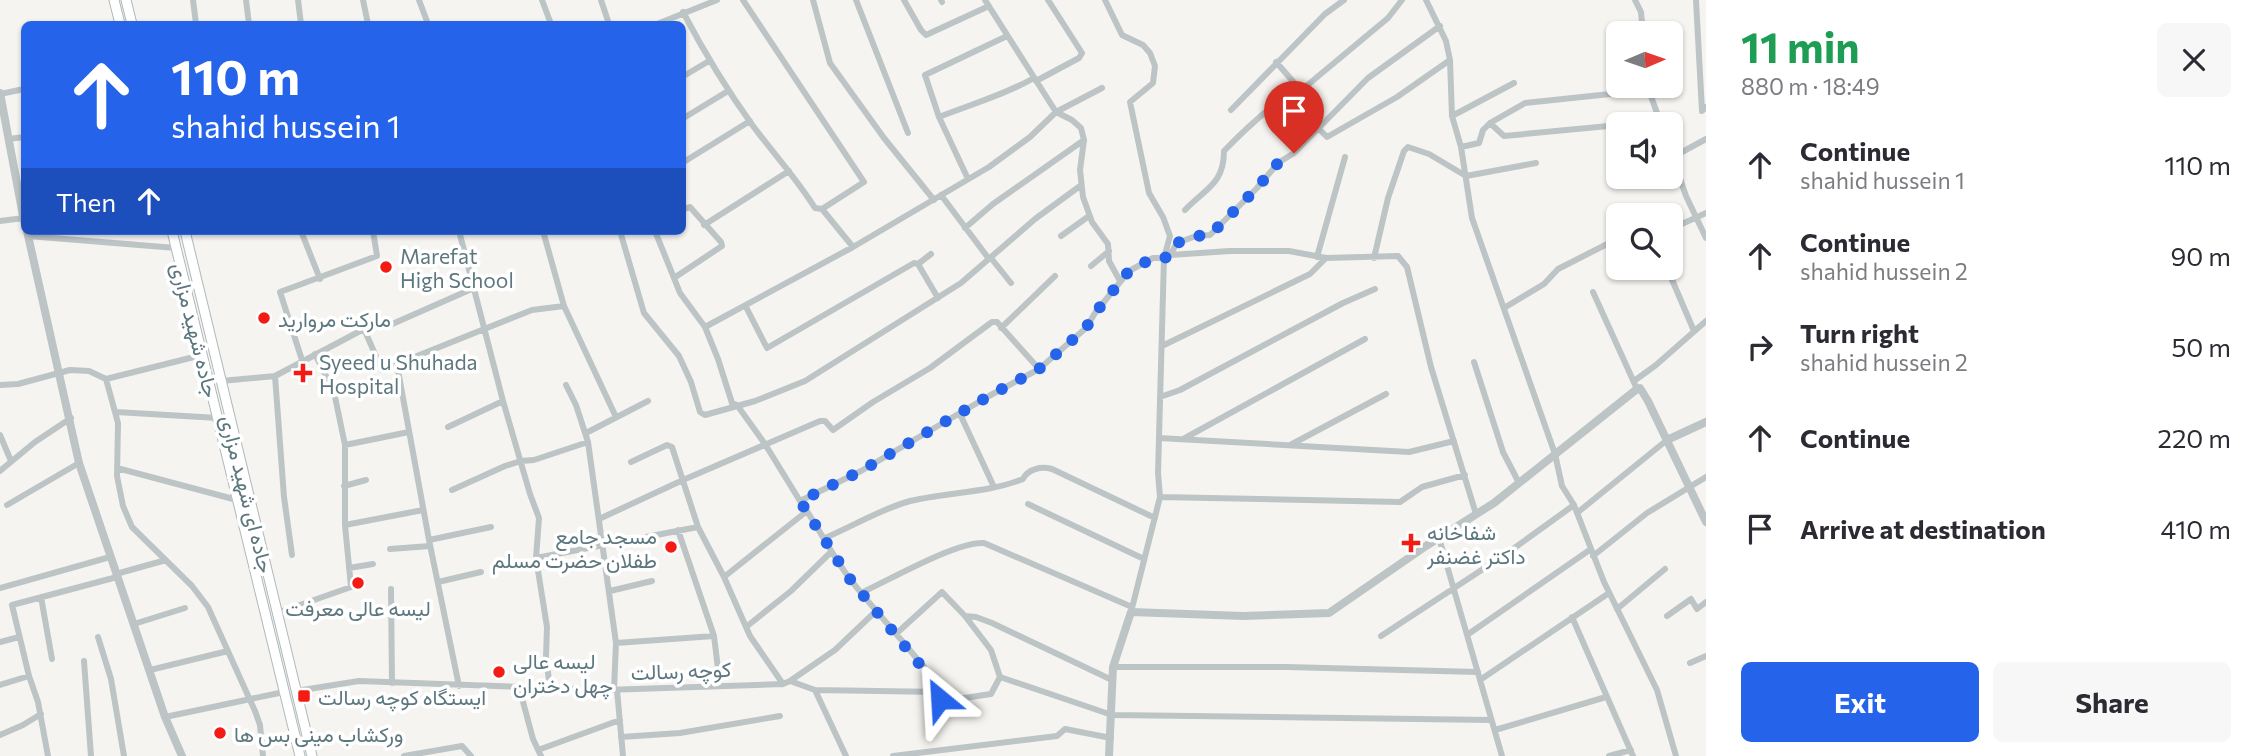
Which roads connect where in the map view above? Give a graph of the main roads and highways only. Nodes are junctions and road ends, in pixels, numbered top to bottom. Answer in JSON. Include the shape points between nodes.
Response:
{"nodes":[{"id":1,"x":114,"y":0,"type":"edge"},
{"id":2,"x":126,"y":0,"type":"edge"},
{"id":3,"x":119,"y":21,"type":"edge"},
{"id":4,"x":131,"y":21,"type":"edge"},
{"id":5,"x":173,"y":235,"type":"edge"},
{"id":6,"x":186,"y":235,"type":"edge"},
{"id":7,"x":300,"y":756,"type":"edge"},
{"id":8,"x":312,"y":756,"type":"edge"}],
"edges":[{"from":1,"to":3,"type":"main road"},
{"from":2,"to":4,"type":"main road"},
{"from":5,"to":7,"type":"main road","name":"جاده شهید مزاری"},
{"from":6,"to":8,"type":"main road","name":"جاده ای شهید مزاری"}]}
